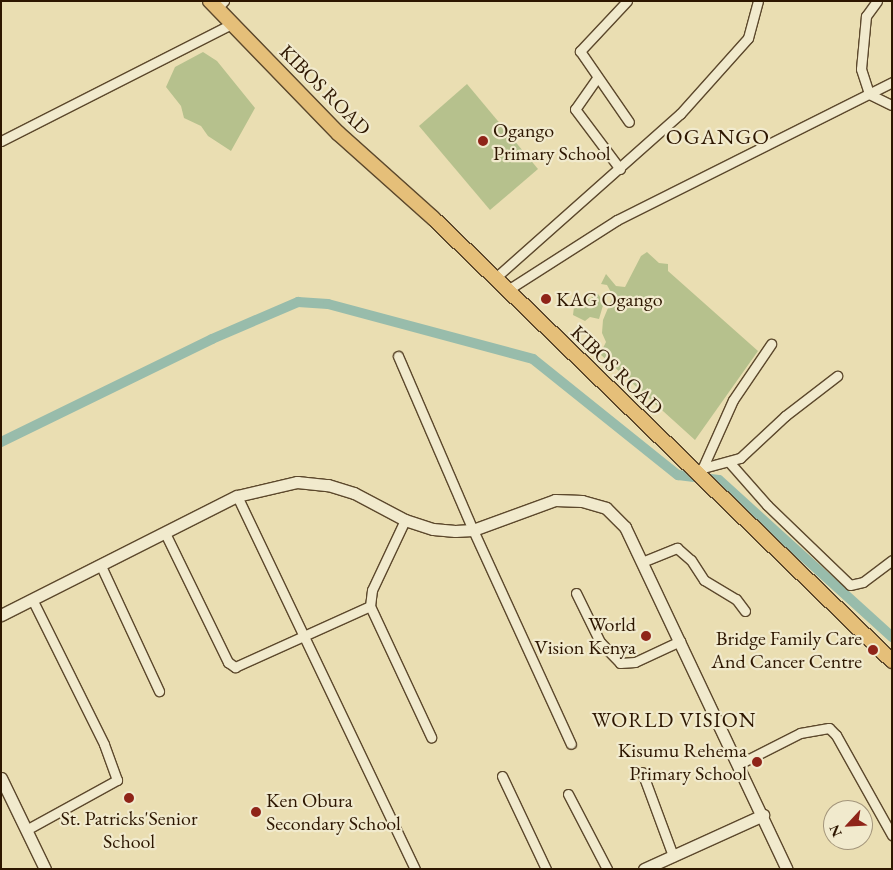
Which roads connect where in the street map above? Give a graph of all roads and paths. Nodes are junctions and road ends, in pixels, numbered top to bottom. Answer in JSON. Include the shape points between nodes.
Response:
{"nodes":[{"id":1,"x":626,"y":1,"type":"edge"},
{"id":2,"x":758,"y":1,"type":"edge"},
{"id":3,"x":877,"y":1,"type":"edge"},
{"id":4,"x":217,"y":4,"type":"edge"},
{"id":5,"x":232,"y":24,"type":"junction"},
{"id":6,"x":597,"y":78,"type":"junction"},
{"id":7,"x":892,"y":82,"type":"edge"},
{"id":8,"x":869,"y":94,"type":"junction"},
{"id":9,"x":892,"y":105,"type":"edge"},
{"id":10,"x":629,"y":122,"type":"dead end"},
{"id":11,"x":1,"y":141,"type":"edge"},
{"id":12,"x":620,"y":169,"type":"junction"},
{"id":13,"x":494,"y":279,"type":"junction"},
{"id":14,"x":506,"y":291,"type":"junction"},
{"id":15,"x":771,"y":344,"type":"dead end"},
{"id":16,"x":398,"y":356,"type":"dead end"},
{"id":17,"x":837,"y":376,"type":"dead end"},
{"id":18,"x":730,"y":463,"type":"junction"},
{"id":19,"x":696,"y":470,"type":"junction"},
{"id":20,"x":237,"y":496,"type":"junction"},
{"id":21,"x":405,"y":520,"type":"junction"},
{"id":22,"x":473,"y":530,"type":"junction"},
{"id":23,"x":166,"y":533,"type":"junction"},
{"id":24,"x":892,"y":560,"type":"edge"},
{"id":25,"x":642,"y":562,"type":"junction"},
{"id":26,"x":101,"y":566,"type":"junction"},
{"id":27,"x":576,"y":593,"type":"dead end"},
{"id":28,"x":33,"y":600,"type":"junction"},
{"id":29,"x":370,"y":606,"type":"junction"},
{"id":30,"x":745,"y":611,"type":"dead end"},
{"id":31,"x":1,"y":615,"type":"edge"},
{"id":32,"x":304,"y":638,"type":"junction"},
{"id":33,"x":680,"y":641,"type":"junction"},
{"id":34,"x":892,"y":661,"type":"edge"},
{"id":35,"x":159,"y":691,"type":"dead end"},
{"id":36,"x":432,"y":736,"type":"dead end"},
{"id":37,"x":571,"y":744,"type":"dead end"},
{"id":38,"x":739,"y":764,"type":"junction"},
{"id":39,"x":642,"y":772,"type":"dead end"},
{"id":40,"x":502,"y":776,"type":"dead end"},
{"id":41,"x":1,"y":778,"type":"edge"},
{"id":42,"x":568,"y":794,"type":"dead end"},
{"id":43,"x":763,"y":815,"type":"junction"},
{"id":44,"x":26,"y":830,"type":"junction"},
{"id":45,"x":892,"y":835,"type":"edge"},
{"id":46,"x":673,"y":856,"type":"junction"},
{"id":47,"x":45,"y":869,"type":"edge"},
{"id":48,"x":415,"y":869,"type":"edge"},
{"id":49,"x":546,"y":869,"type":"edge"},
{"id":50,"x":607,"y":869,"type":"edge"},
{"id":51,"x":644,"y":869,"type":"edge"},
{"id":52,"x":787,"y":869,"type":"edge"}],
"edges":[{"from":1,"to":6,"type":"street","via":[[580,51]]},
{"from":2,"to":12,"type":"street","via":[[748,38],[740,49],[716,70],[680,114]]},
{"from":3,"to":8,"type":"street","via":[[866,16],[861,69]]},
{"from":4,"to":5,"type":"main road","name":"KIBOS ROAD"},
{"from":5,"to":11,"type":"street"},
{"from":5,"to":13,"type":"main road","name":"KIBOS ROAD","via":[[339,134],[433,218]]},
{"from":6,"to":10,"type":"street","via":[[605,84]]},
{"from":6,"to":12,"type":"street","via":[[575,109]]},
{"from":7,"to":8,"type":"street"},
{"from":8,"to":9,"type":"street"},
{"from":8,"to":14,"type":"street","via":[[617,220]]},
{"from":12,"to":13,"type":"street"},
{"from":13,"to":14,"type":"main road","name":"KIBOS ROAD"},
{"from":14,"to":19,"type":"main road","name":"KIBOS ROAD"},
{"from":15,"to":19,"type":"street","via":[[733,400]]},
{"from":16,"to":22,"type":"street"},
{"from":17,"to":18,"type":"street"},
{"from":18,"to":19,"type":"street"},
{"from":18,"to":24,"type":"street","via":[[767,505],[850,585],[863,582]]},
{"from":19,"to":34,"type":"main road","name":"KIBOS ROAD","via":[[713,491]]},
{"from":20,"to":21,"type":"street","via":[[297,482],[328,485],[354,493]]},
{"from":20,"to":23,"type":"street"},
{"from":20,"to":32,"type":"street"},
{"from":21,"to":22,"type":"street","via":[[433,529]]},
{"from":21,"to":29,"type":"street","via":[[372,590]]},
{"from":22,"to":25,"type":"street","via":[[555,500],[582,501],[606,508],[625,527]]},
{"from":22,"to":37,"type":"street"},
{"from":23,"to":26,"type":"street"},
{"from":23,"to":32,"type":"street","via":[[231,665],[242,666]]},
{"from":25,"to":30,"type":"street","via":[[676,548],[691,560],[704,580],[736,598]]},
{"from":25,"to":33,"type":"street"},
{"from":26,"to":28,"type":"street"},
{"from":26,"to":35,"type":"street"},
{"from":27,"to":33,"type":"street","via":[[600,642],[620,662],[634,662]]},
{"from":28,"to":31,"type":"street"},
{"from":28,"to":44,"type":"street","via":[[104,744],[117,780]]},
{"from":29,"to":32,"type":"street"},
{"from":29,"to":36,"type":"street"},
{"from":32,"to":48,"type":"street"},
{"from":33,"to":38,"type":"street"},
{"from":38,"to":43,"type":"street"},
{"from":38,"to":45,"type":"street","via":[[800,733],[829,728]]},
{"from":39,"to":46,"type":"street"},
{"from":40,"to":49,"type":"street"},
{"from":41,"to":44,"type":"street"},
{"from":42,"to":50,"type":"street"},
{"from":43,"to":46,"type":"street"},
{"from":43,"to":52,"type":"street"},
{"from":44,"to":47,"type":"street"},
{"from":46,"to":51,"type":"street"}]}
